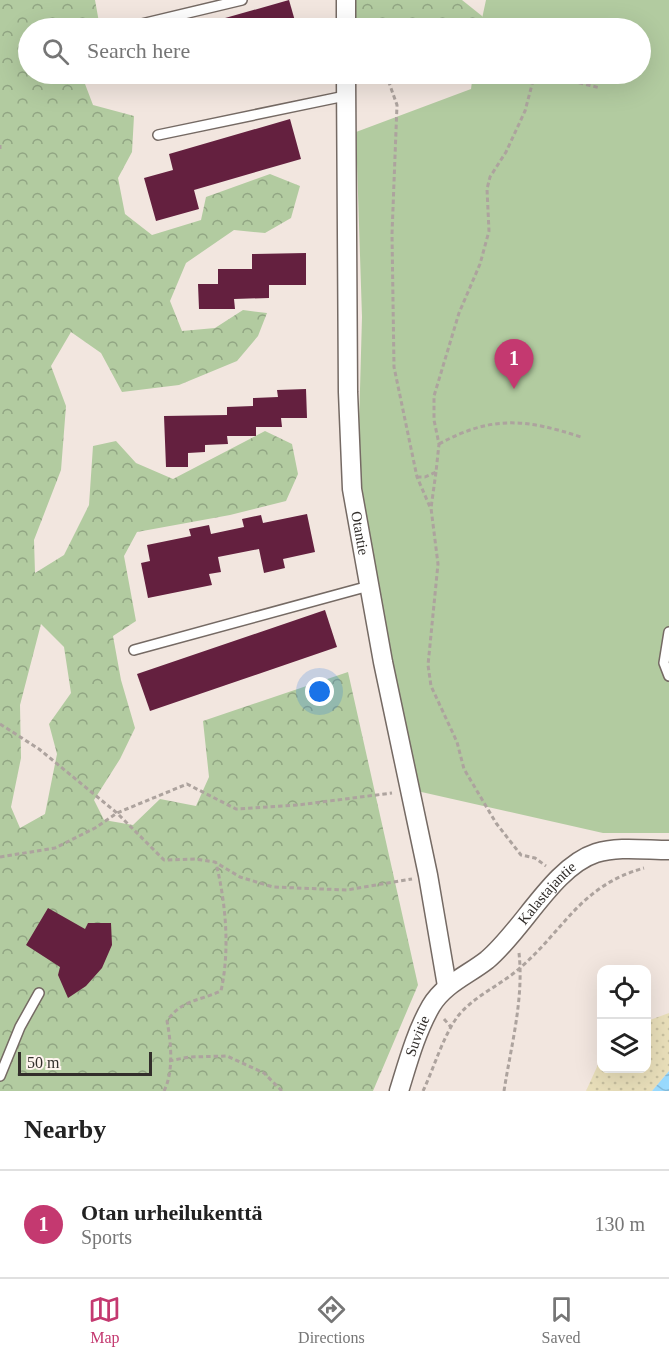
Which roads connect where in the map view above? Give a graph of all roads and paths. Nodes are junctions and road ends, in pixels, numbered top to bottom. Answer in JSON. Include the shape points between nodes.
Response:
{"nodes":[{"id":1,"x":242,"y":0,"type":"edge"},
{"id":2,"x":346,"y":0,"type":"edge"},
{"id":3,"x":167,"y":18,"type":"edge"},
{"id":4,"x":346,"y":18,"type":"edge"},
{"id":5,"x":346,"y":84,"type":"edge"},
{"id":6,"x":390,"y":84,"type":"edge"},
{"id":7,"x":532,"y":84,"type":"edge"},
{"id":8,"x":583,"y":84,"type":"edge"},
{"id":9,"x":600,"y":88,"type":"dead end"},
{"id":10,"x":345,"y":96,"type":"junction"},
{"id":11,"x":158,"y":135,"type":"dead end"},
{"id":12,"x":581,"y":437,"type":"dead end"},
{"id":13,"x":439,"y":444,"type":"junction"},
{"id":14,"x":436,"y":472,"type":"junction"},
{"id":15,"x":417,"y":477,"type":"junction"},
{"id":16,"x":431,"y":508,"type":"junction"},
{"id":17,"x":369,"y":586,"type":"junction"},
{"id":18,"x":669,"y":632,"type":"edge"},
{"id":19,"x":134,"y":650,"type":"dead end"},
{"id":20,"x":669,"y":676,"type":"edge"},
{"id":21,"x":0,"y":724,"type":"edge"},
{"id":22,"x":394,"y":793,"type":"dead end"},
{"id":23,"x":117,"y":813,"type":"junction"},
{"id":24,"x":669,"y":850,"type":"edge"},
{"id":25,"x":0,"y":857,"type":"edge"},
{"id":26,"x":535,"y":858,"type":"dead end"},
{"id":27,"x":215,"y":862,"type":"junction"},
{"id":28,"x":651,"y":866,"type":"dead end"},
{"id":29,"x":428,"y":875,"type":"junction"},
{"id":30,"x":521,"y":968,"type":"junction"},
{"id":31,"x":447,"y":986,"type":"junction"},
{"id":32,"x":39,"y":993,"type":"dead end"},
{"id":33,"x":169,"y":1061,"type":"junction"},
{"id":34,"x":0,"y":1076,"type":"edge"},
{"id":35,"x":164,"y":1091,"type":"edge"},
{"id":36,"x":282,"y":1091,"type":"edge"},
{"id":37,"x":399,"y":1091,"type":"edge"},
{"id":38,"x":423,"y":1091,"type":"edge"},
{"id":39,"x":504,"y":1091,"type":"edge"}],
"edges":[{"from":1,"to":3,"type":"lane"},
{"from":2,"to":4,"type":"street"},
{"from":5,"to":10,"type":"street","name":"Otantie"},
{"from":6,"to":15,"type":"path","via":[[397,105],[392,234],[394,367]]},
{"from":7,"to":13,"type":"path","via":[[525,111],[490,177],[489,231],[459,313],[435,396]]},
{"from":8,"to":9,"type":"path"},
{"from":10,"to":11,"type":"lane"},
{"from":10,"to":17,"type":"street","name":"Otantie","via":[[352,489]]},
{"from":12,"to":13,"type":"path","via":[[528,423],[506,422],[457,434]]},
{"from":13,"to":14,"type":"path"},
{"from":14,"to":15,"type":"path"},
{"from":14,"to":16,"type":"path"},
{"from":15,"to":16,"type":"path"},
{"from":16,"to":26,"type":"path","via":[[438,564],[428,666],[431,686],[457,742],[464,769],[496,823],[521,855]]},
{"from":17,"to":19,"type":"lane"},
{"from":17,"to":29,"type":"street","name":"Otantie"},
{"from":18,"to":20,"type":"lane","via":[[664,663]]},
{"from":21,"to":23,"type":"path","via":[[39,749]]},
{"from":22,"to":23,"type":"path","via":[[236,810],[187,784]]},
{"from":23,"to":25,"type":"path","via":[[55,848]]},
{"from":23,"to":27,"type":"path","via":[[164,861]]},
{"from":24,"to":31,"type":"street","name":"Kalastajantie","via":[[597,853],[576,863],[560,876],[502,945]]},
{"from":27,"to":29,"type":"path","via":[[240,877],[273,887],[347,890]]},
{"from":27,"to":33,"type":"path","via":[[226,938],[225,974],[221,991],[181,1005],[167,1021]]},
{"from":28,"to":30,"type":"path","via":[[606,884],[581,902]]},
{"from":29,"to":31,"type":"street","name":"Otantie"},
{"from":30,"to":38,"type":"path","via":[[460,1014]]},
{"from":30,"to":39,"type":"path"},
{"from":31,"to":37,"type":"street","name":"Suvitie","via":[[422,1023]]},
{"from":32,"to":34,"type":"lane"},
{"from":33,"to":35,"type":"path","via":[[170,1080]]},
{"from":33,"to":36,"type":"path","via":[[227,1056],[264,1073]]}]}
